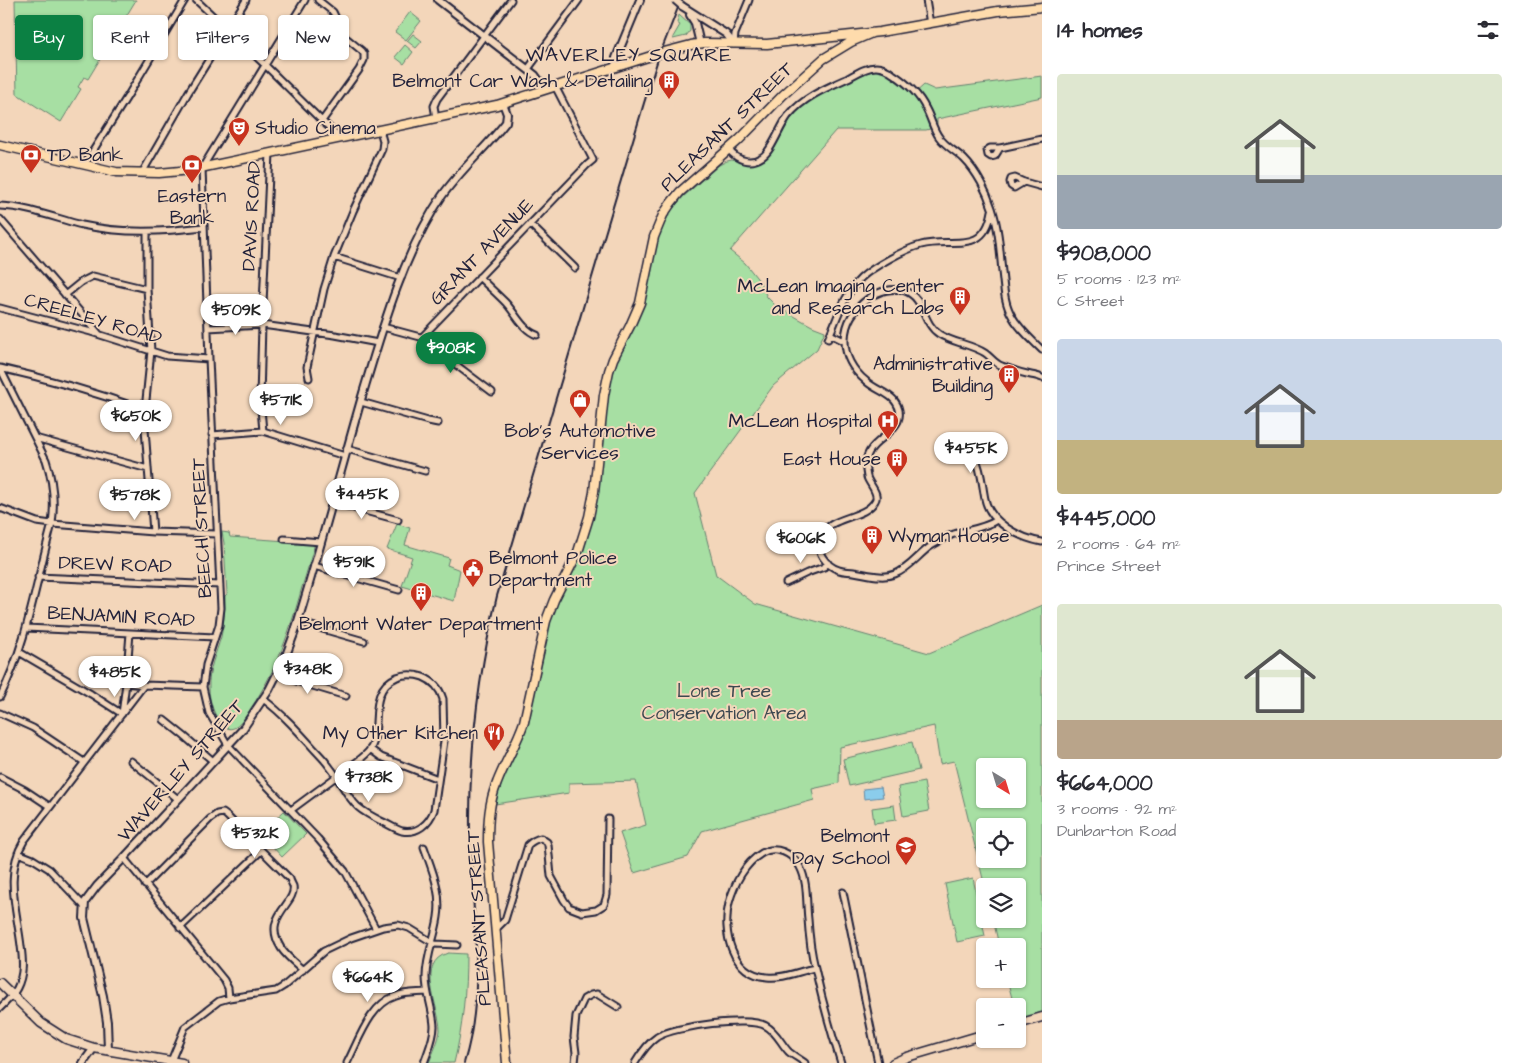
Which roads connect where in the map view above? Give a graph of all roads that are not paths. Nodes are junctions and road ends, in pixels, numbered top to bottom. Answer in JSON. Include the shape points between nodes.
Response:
{"nodes":[{"id":1,"x":185,"y":0,"type":"edge"},
{"id":2,"x":196,"y":0,"type":"edge"},
{"id":3,"x":246,"y":0,"type":"edge"},
{"id":4,"x":305,"y":0,"type":"edge"},
{"id":5,"x":318,"y":0,"type":"edge"},
{"id":6,"x":438,"y":0,"type":"edge"},
{"id":7,"x":511,"y":0,"type":"edge"},
{"id":8,"x":579,"y":0,"type":"edge"},
{"id":9,"x":640,"y":0,"type":"edge"},
{"id":10,"x":675,"y":0,"type":"edge"},
{"id":11,"x":749,"y":0,"type":"edge"},
{"id":12,"x":926,"y":0,"type":"edge"},
{"id":13,"x":682,"y":6,"type":"junction"},
{"id":14,"x":1042,"y":8,"type":"edge"},
{"id":15,"x":212,"y":15,"type":"edge"},
{"id":16,"x":237,"y":15,"type":"edge"},
{"id":17,"x":930,"y":24,"type":"junction"},
{"id":18,"x":872,"y":33,"type":"junction"},
{"id":19,"x":485,"y":35,"type":"junction"},
{"id":20,"x":827,"y":38,"type":"junction"},
{"id":21,"x":700,"y":44,"type":"junction"},
{"id":22,"x":734,"y":44,"type":"junction"},
{"id":23,"x":823,"y":59,"type":"junction"},
{"id":24,"x":209,"y":60,"type":"edge"},
{"id":25,"x":260,"y":60,"type":"edge"},
{"id":26,"x":265,"y":65,"type":"junction"},
{"id":27,"x":615,"y":67,"type":"junction"},
{"id":28,"x":528,"y":69,"type":"junction"},
{"id":29,"x":555,"y":86,"type":"junction"},
{"id":30,"x":545,"y":89,"type":"junction"},
{"id":31,"x":503,"y":103,"type":"junction"},
{"id":32,"x":436,"y":118,"type":"junction"},
{"id":33,"x":322,"y":121,"type":"junction"},
{"id":34,"x":380,"y":130,"type":"junction"},
{"id":35,"x":341,"y":138,"type":"junction"},
{"id":36,"x":1042,"y":139,"type":"edge"},
{"id":37,"x":0,"y":145,"type":"edge"},
{"id":38,"x":1000,"y":148,"type":"dead end"},
{"id":39,"x":729,"y":150,"type":"junction"},
{"id":40,"x":270,"y":153,"type":"junction"},
{"id":41,"x":84,"y":165,"type":"junction"},
{"id":42,"x":202,"y":168,"type":"junction"},
{"id":43,"x":142,"y":173,"type":"junction"},
{"id":44,"x":1024,"y":182,"type":"dead end"},
{"id":45,"x":1042,"y":186,"type":"edge"},
{"id":46,"x":0,"y":206,"type":"edge"},
{"id":47,"x":992,"y":208,"type":"junction"},
{"id":48,"x":0,"y":219,"type":"edge"},
{"id":49,"x":530,"y":224,"type":"junction"},
{"id":50,"x":204,"y":227,"type":"junction"},
{"id":51,"x":147,"y":232,"type":"junction"},
{"id":52,"x":334,"y":256,"type":"junction"},
{"id":53,"x":575,"y":268,"type":"dead end"},
{"id":54,"x":479,"y":277,"type":"junction"},
{"id":55,"x":401,"y":278,"type":"junction"},
{"id":56,"x":147,"y":289,"type":"junction"},
{"id":57,"x":65,"y":295,"type":"junction"},
{"id":58,"x":0,"y":308,"type":"edge"},
{"id":59,"x":262,"y":325,"type":"junction"},
{"id":60,"x":383,"y":327,"type":"junction"},
{"id":61,"x":208,"y":328,"type":"junction"},
{"id":62,"x":314,"y":332,"type":"junction"},
{"id":63,"x":537,"y":335,"type":"dead end"},
{"id":64,"x":100,"y":336,"type":"junction"},
{"id":65,"x":422,"y":337,"type":"junction"},
{"id":66,"x":844,"y":341,"type":"junction"},
{"id":67,"x":378,"y":343,"type":"junction"},
{"id":68,"x":1042,"y":350,"type":"edge"},
{"id":69,"x":151,"y":351,"type":"junction"},
{"id":70,"x":209,"y":360,"type":"junction"},
{"id":71,"x":0,"y":368,"type":"edge"},
{"id":72,"x":1041,"y":376,"type":"edge"},
{"id":73,"x":309,"y":378,"type":"dead end"},
{"id":74,"x":492,"y":392,"type":"dead end"},
{"id":75,"x":361,"y":402,"type":"junction"},
{"id":76,"x":145,"y":410,"type":"junction"},
{"id":77,"x":438,"y":423,"type":"dead end"},
{"id":78,"x":263,"y":431,"type":"junction"},
{"id":79,"x":212,"y":435,"type":"junction"},
{"id":80,"x":35,"y":438,"type":"junction"},
{"id":81,"x":346,"y":453,"type":"junction"},
{"id":82,"x":975,"y":457,"type":"dead end"},
{"id":83,"x":148,"y":469,"type":"junction"},
{"id":84,"x":425,"y":471,"type":"dead end"},
{"id":85,"x":332,"y":502,"type":"junction"},
{"id":86,"x":0,"y":508,"type":"edge"},
{"id":87,"x":398,"y":520,"type":"dead end"},
{"id":88,"x":997,"y":520,"type":"junction"},
{"id":89,"x":52,"y":524,"type":"junction"},
{"id":90,"x":153,"y":532,"type":"junction"},
{"id":91,"x":217,"y":534,"type":"junction"},
{"id":92,"x":284,"y":539,"type":"dead end"},
{"id":93,"x":321,"y":542,"type":"junction"},
{"id":94,"x":1042,"y":542,"type":"edge"},
{"id":95,"x":828,"y":563,"type":"junction"},
{"id":96,"x":314,"y":566,"type":"junction"},
{"id":97,"x":38,"y":577,"type":"junction"},
{"id":98,"x":786,"y":583,"type":"dead end"},
{"id":99,"x":220,"y":585,"type":"junction"},
{"id":100,"x":399,"y":590,"type":"dead end"},
{"id":101,"x":298,"y":622,"type":"junction"},
{"id":102,"x":26,"y":628,"type":"junction"},
{"id":103,"x":130,"y":633,"type":"junction"},
{"id":104,"x":215,"y":637,"type":"junction"},
{"id":105,"x":364,"y":641,"type":"dead end"},
{"id":106,"x":19,"y":652,"type":"junction"},
{"id":107,"x":278,"y":673,"type":"junction"},
{"id":108,"x":126,"y":683,"type":"junction"},
{"id":109,"x":144,"y":685,"type":"junction"},
{"id":110,"x":203,"y":687,"type":"junction"},
{"id":111,"x":346,"y":696,"type":"dead end"},
{"id":112,"x":0,"y":697,"type":"edge"},
{"id":113,"x":263,"y":699,"type":"junction"},
{"id":114,"x":0,"y":713,"type":"edge"},
{"id":115,"x":122,"y":714,"type":"junction"},
{"id":116,"x":164,"y":720,"type":"dead end"},
{"id":117,"x":228,"y":745,"type":"junction"},
{"id":118,"x":370,"y":749,"type":"junction"},
{"id":119,"x":131,"y":761,"type":"dead end"},
{"id":120,"x":213,"y":761,"type":"junction"},
{"id":121,"x":84,"y":762,"type":"junction"},
{"id":122,"x":336,"y":776,"type":"junction"},
{"id":123,"x":0,"y":777,"type":"edge"},
{"id":124,"x":438,"y":779,"type":"junction"},
{"id":125,"x":178,"y":799,"type":"junction"},
{"id":126,"x":49,"y":806,"type":"junction"},
{"id":127,"x":291,"y":810,"type":"junction"},
{"id":128,"x":608,"y":819,"type":"dead end"},
{"id":129,"x":424,"y":847,"type":"dead end"},
{"id":130,"x":261,"y":851,"type":"junction"},
{"id":131,"x":18,"y":852,"type":"junction"},
{"id":132,"x":124,"y":858,"type":"junction"},
{"id":133,"x":145,"y":886,"type":"junction"},
{"id":134,"x":843,"y":892,"type":"dead end"},
{"id":135,"x":84,"y":906,"type":"junction"},
{"id":136,"x":180,"y":928,"type":"junction"},
{"id":137,"x":376,"y":929,"type":"junction"},
{"id":138,"x":496,"y":929,"type":"junction"},
{"id":139,"x":432,"y":942,"type":"junction"},
{"id":140,"x":457,"y":945,"type":"dead end"},
{"id":141,"x":815,"y":968,"type":"junction"},
{"id":142,"x":303,"y":970,"type":"junction"},
{"id":143,"x":0,"y":983,"type":"edge"},
{"id":144,"x":427,"y":992,"type":"junction"},
{"id":145,"x":12,"y":996,"type":"junction"},
{"id":146,"x":229,"y":998,"type":"junction"},
{"id":147,"x":618,"y":1007,"type":"dead end"},
{"id":148,"x":0,"y":1008,"type":"edge"},
{"id":149,"x":1042,"y":1017,"type":"edge"},
{"id":150,"x":1026,"y":1022,"type":"edge"},
{"id":151,"x":976,"y":1037,"type":"edge"},
{"id":152,"x":94,"y":1048,"type":"junction"},
{"id":153,"x":108,"y":1050,"type":"junction"},
{"id":154,"x":171,"y":1061,"type":"junction"},
{"id":155,"x":83,"y":1063,"type":"edge"},
{"id":156,"x":182,"y":1063,"type":"edge"},
{"id":157,"x":347,"y":1063,"type":"edge"},
{"id":158,"x":424,"y":1063,"type":"edge"},
{"id":159,"x":507,"y":1063,"type":"edge"},
{"id":160,"x":575,"y":1063,"type":"edge"},
{"id":161,"x":635,"y":1063,"type":"edge"},
{"id":162,"x":805,"y":1063,"type":"edge"},
{"id":163,"x":841,"y":1063,"type":"edge"},
{"id":164,"x":878,"y":1063,"type":"edge"},
{"id":165,"x":893,"y":1063,"type":"edge"}],
"edges":[{"from":1,"to":41,"type":"street"},
{"from":2,"to":15,"type":"street"},
{"from":3,"to":16,"type":"street"},
{"from":4,"to":26,"type":"street"},
{"from":5,"to":33,"type":"street","via":[[333,12],[345,37],[362,51],[364,57],[359,70]]},
{"from":6,"to":19,"type":"street"},
{"from":7,"to":19,"type":"street"},
{"from":8,"to":28,"type":"street"},
{"from":9,"to":27,"type":"street"},
{"from":10,"to":13,"type":"street","bridge":true},
{"from":11,"to":22,"type":"street","via":[[734,34]]},
{"from":12,"to":17,"type":"street"},
{"from":13,"to":21,"type":"street","via":[[694,21]]},
{"from":13,"to":22,"type":"street","via":[[726,34]]},
{"from":14,"to":17,"type":"main road","via":[[998,11]]},
{"from":17,"to":18,"type":"main road"},
{"from":18,"to":20,"type":"main road"},
{"from":18,"to":23,"type":"main road","name":"PLEASANT STREET"},
{"from":19,"to":28,"type":"street"},
{"from":19,"to":32,"type":"street","via":[[437,99],[434,106]]},
{"from":20,"to":22,"type":"main road"},
{"from":20,"to":23,"type":"main road","via":[[827,52]]},
{"from":21,"to":22,"type":"main road"},
{"from":21,"to":27,"type":"main road","bridge":true},
{"from":23,"to":39,"type":"main road","name":"PLEASANT STREET"},
{"from":24,"to":43,"type":"street"},
{"from":25,"to":26,"type":"street"},
{"from":26,"to":33,"type":"street"},
{"from":26,"to":42,"type":"street"},
{"from":27,"to":29,"type":"main road"},
{"from":28,"to":30,"type":"street"},
{"from":29,"to":30,"type":"main road"},
{"from":29,"to":49,"type":"street","name":"GRANT AVENUE","via":[[593,160]]},
{"from":30,"to":31,"type":"main road"},
{"from":31,"to":32,"type":"main road"},
{"from":31,"to":55,"type":"street","name":"WAVERLEY STREET","via":[[506,122],[462,169],[442,197]]},
{"from":32,"to":34,"type":"main road"},
{"from":33,"to":35,"type":"street"},
{"from":34,"to":35,"type":"main road"},
{"from":34,"to":52,"type":"street","via":[[382,149]]},
{"from":35,"to":40,"type":"main road"},
{"from":36,"to":38,"type":"street"},
{"from":37,"to":41,"type":"main road"},
{"from":39,"to":47,"type":"street","via":[[743,160],[760,159],[770,150],[788,117],[805,100],[865,70],[882,68],[916,92],[940,138],[971,167]]},
{"from":39,"to":138,"type":"main road","name":"PLEASANT STREET","via":[[677,196],[663,215],[654,237],[638,309],[609,371],[592,505],[586,528],[546,621],[524,722],[497,782],[491,804],[488,833]]},
{"from":40,"to":42,"type":"main road"},
{"from":40,"to":59,"type":"street","name":"DAVIS ROAD"},
{"from":41,"to":43,"type":"main road","via":[[116,172]]},
{"from":42,"to":43,"type":"main road"},
{"from":42,"to":50,"type":"street","name":"BEECH STREET"},
{"from":44,"to":45,"type":"street"},
{"from":46,"to":51,"type":"street","via":[[14,206],[99,228]]},
{"from":47,"to":66,"type":"street","via":[[988,226],[973,240],[917,246],[863,276],[848,294],[829,337]]},
{"from":47,"to":68,"type":"street","via":[[1009,311],[1020,328]]},
{"from":48,"to":57,"type":"street"},
{"from":49,"to":53,"type":"street"},
{"from":49,"to":54,"type":"street","name":"GRANT AVENUE"},
{"from":50,"to":51,"type":"street"},
{"from":50,"to":61,"type":"street","name":"BEECH STREET"},
{"from":51,"to":56,"type":"street"},
{"from":52,"to":55,"type":"street"},
{"from":52,"to":62,"type":"street"},
{"from":54,"to":63,"type":"street","via":[[526,328]]},
{"from":54,"to":65,"type":"street","name":"GRANT AVENUE"},
{"from":55,"to":60,"type":"street","name":"WAVERLEY STREET"},
{"from":56,"to":57,"type":"street","via":[[93,276]]},
{"from":56,"to":69,"type":"street"},
{"from":57,"to":64,"type":"street"},
{"from":58,"to":64,"type":"street","name":"CREELEY ROAD"},
{"from":59,"to":61,"type":"street"},
{"from":59,"to":62,"type":"street"},
{"from":59,"to":78,"type":"street","name":"DAVIS ROAD","via":[[260,398]]},
{"from":60,"to":65,"type":"street"},
{"from":60,"to":67,"type":"street","name":"WAVERLEY STREET"},
{"from":61,"to":70,"type":"street","name":"BEECH STREET"},
{"from":62,"to":67,"type":"street"},
{"from":62,"to":73,"type":"street","via":[[307,366]]},
{"from":64,"to":69,"type":"street","name":"CREELEY ROAD"},
{"from":65,"to":74,"type":"street"},
{"from":66,"to":72,"type":"street","via":[[850,320],[861,305],[880,292],[898,290],[908,292],[916,299],[938,333],[984,353],[1001,366]]},
{"from":66,"to":95,"type":"street","via":[[855,370],[892,399],[900,414],[895,426],[873,447],[867,458],[866,474],[876,500],[861,511],[833,523],[821,535],[820,551]]},
{"from":67,"to":75,"type":"street","name":"WAVERLEY STREET"},
{"from":69,"to":70,"type":"street","name":"CREELEY ROAD"},
{"from":69,"to":76,"type":"street"},
{"from":70,"to":79,"type":"street","name":"BEECH STREET"},
{"from":71,"to":76,"type":"street","via":[[106,396]]},
{"from":71,"to":80,"type":"street"},
{"from":75,"to":77,"type":"street"},
{"from":75,"to":81,"type":"street","name":"WAVERLEY STREET"},
{"from":76,"to":83,"type":"street"},
{"from":78,"to":79,"type":"street"},
{"from":78,"to":81,"type":"street"},
{"from":79,"to":91,"type":"street","name":"BEECH STREET"},
{"from":80,"to":83,"type":"street"},
{"from":80,"to":89,"type":"street","via":[[50,473],[54,507]]},
{"from":81,"to":84,"type":"street"},
{"from":81,"to":85,"type":"street","name":"WAVERLEY STREET"},
{"from":82,"to":88,"type":"street","via":[[986,502]]},
{"from":83,"to":90,"type":"street"},
{"from":85,"to":87,"type":"street"},
{"from":85,"to":93,"type":"street","name":"WAVERLEY STREET"},
{"from":86,"to":89,"type":"street"},
{"from":88,"to":94,"type":"street","via":[[1025,537]]},
{"from":88,"to":95,"type":"street","via":[[942,540],[899,572],[882,576],[842,571]]},
{"from":89,"to":90,"type":"street"},
{"from":89,"to":97,"type":"street"},
{"from":90,"to":91,"type":"street"},
{"from":91,"to":99,"type":"street","name":"BEECH STREET"},
{"from":92,"to":93,"type":"street"},
{"from":93,"to":96,"type":"street","name":"WAVERLEY STREET"},
{"from":95,"to":98,"type":"street"},
{"from":96,"to":100,"type":"street"},
{"from":96,"to":101,"type":"street","name":"WAVERLEY STREET"},
{"from":97,"to":99,"type":"street","name":"DREW ROAD"},
{"from":97,"to":102,"type":"street"},
{"from":99,"to":104,"type":"street","name":"BEECH STREET","via":[[221,608]]},
{"from":101,"to":105,"type":"street"},
{"from":101,"to":107,"type":"street","name":"WAVERLEY STREET"},
{"from":102,"to":103,"type":"street","name":"BENJAMIN ROAD"},
{"from":102,"to":106,"type":"street"},
{"from":103,"to":104,"type":"street","name":"BENJAMIN ROAD"},
{"from":103,"to":108,"type":"street"},
{"from":104,"to":110,"type":"street","name":"BEECH STREET"},
{"from":106,"to":112,"type":"street"},
{"from":106,"to":115,"type":"street"},
{"from":107,"to":111,"type":"street"},
{"from":107,"to":113,"type":"street","name":"WAVERLEY STREET"},
{"from":108,"to":109,"type":"street"},
{"from":108,"to":115,"type":"street"},
{"from":109,"to":110,"type":"street"},
{"from":109,"to":115,"type":"street"},
{"from":110,"to":117,"type":"street","name":"BEECH STREET","via":[[209,713]]},
{"from":113,"to":117,"type":"street","name":"WAVERLEY STREET"},
{"from":113,"to":122,"type":"street","via":[[302,736]]},
{"from":114,"to":121,"type":"street","via":[[33,728]]},
{"from":115,"to":121,"type":"street"},
{"from":116,"to":120,"type":"street"},
{"from":117,"to":120,"type":"street","name":"WAVERLEY STREET"},
{"from":117,"to":127,"type":"street","name":"BEECH STREET"},
{"from":118,"to":122,"type":"street"},
{"from":118,"to":124,"type":"street"},
{"from":118,"to":124,"type":"street","via":[[379,695],[385,686],[400,676],[420,676],[434,684],[443,699],[444,741]]},
{"from":119,"to":125,"type":"street"},
{"from":120,"to":125,"type":"street","name":"WAVERLEY STREET"},
{"from":121,"to":126,"type":"street"},
{"from":122,"to":124,"type":"street","via":[[359,808],[400,830],[409,831],[429,821],[434,810]]},
{"from":122,"to":127,"type":"street"},
{"from":123,"to":126,"type":"street"},
{"from":125,"to":132,"type":"street","name":"WAVERLEY STREET"},
{"from":126,"to":131,"type":"street"},
{"from":127,"to":137,"type":"street","name":"BEECH STREET","via":[[345,871]]},
{"from":128,"to":138,"type":"street","via":[[607,895],[604,905],[582,912],[570,907],[551,876],[548,845],[541,838],[528,845],[505,920]]},
{"from":129,"to":139,"type":"street","via":[[438,894],[438,917]]},
{"from":130,"to":133,"type":"street","via":[[227,816],[217,814]]},
{"from":130,"to":136,"type":"street"},
{"from":130,"to":142,"type":"street","via":[[294,886],[291,898],[278,915],[275,932],[282,950]]},
{"from":131,"to":135,"type":"street","via":[[49,869]]},
{"from":131,"to":145,"type":"street","via":[[12,881],[23,969]]},
{"from":132,"to":133,"type":"street"},
{"from":132,"to":135,"type":"street","name":"WAVERLEY STREET","via":[[97,886]]},
{"from":133,"to":136,"type":"street"},
{"from":134,"to":164,"type":"street"},
{"from":135,"to":153,"type":"street","via":[[86,931],[107,1022]]},
{"from":136,"to":146,"type":"street","via":[[224,980]]},
{"from":137,"to":139,"type":"street","via":[[406,926]]},
{"from":137,"to":142,"type":"street","via":[[329,948]]},
{"from":138,"to":159,"type":"main road","name":"PLEASANT STREET"},
{"from":139,"to":140,"type":"street"},
{"from":139,"to":144,"type":"street","via":[[427,962]]},
{"from":141,"to":141,"type":"street","via":[[806,882],[799,864],[784,851],[764,852],[746,867],[730,902],[727,934],[734,956],[751,972],[768,978]]},
{"from":141,"to":163,"type":"street"},
{"from":142,"to":146,"type":"street","via":[[276,991]]},
{"from":143,"to":145,"type":"main road"},
{"from":144,"to":157,"type":"street","via":[[398,995],[379,1006]]},
{"from":144,"to":158,"type":"street","via":[[434,1028]]},
{"from":145,"to":148,"type":"street"},
{"from":145,"to":152,"type":"main road","via":[[53,1032]]},
{"from":146,"to":154,"type":"street","via":[[219,1001],[186,1026]]},
{"from":147,"to":160,"type":"street","via":[[597,994],[584,999],[576,1016]]},
{"from":149,"to":150,"type":"main road"},
{"from":151,"to":165,"type":"main road"},
{"from":152,"to":153,"type":"main road"},
{"from":152,"to":155,"type":"street"},
{"from":153,"to":154,"type":"main road"},
{"from":154,"to":156,"type":"main road"},
{"from":161,"to":162,"type":"street","via":[[647,1046],[661,1035],[692,1026],[727,1022],[766,1026],[788,1051]]}]}
